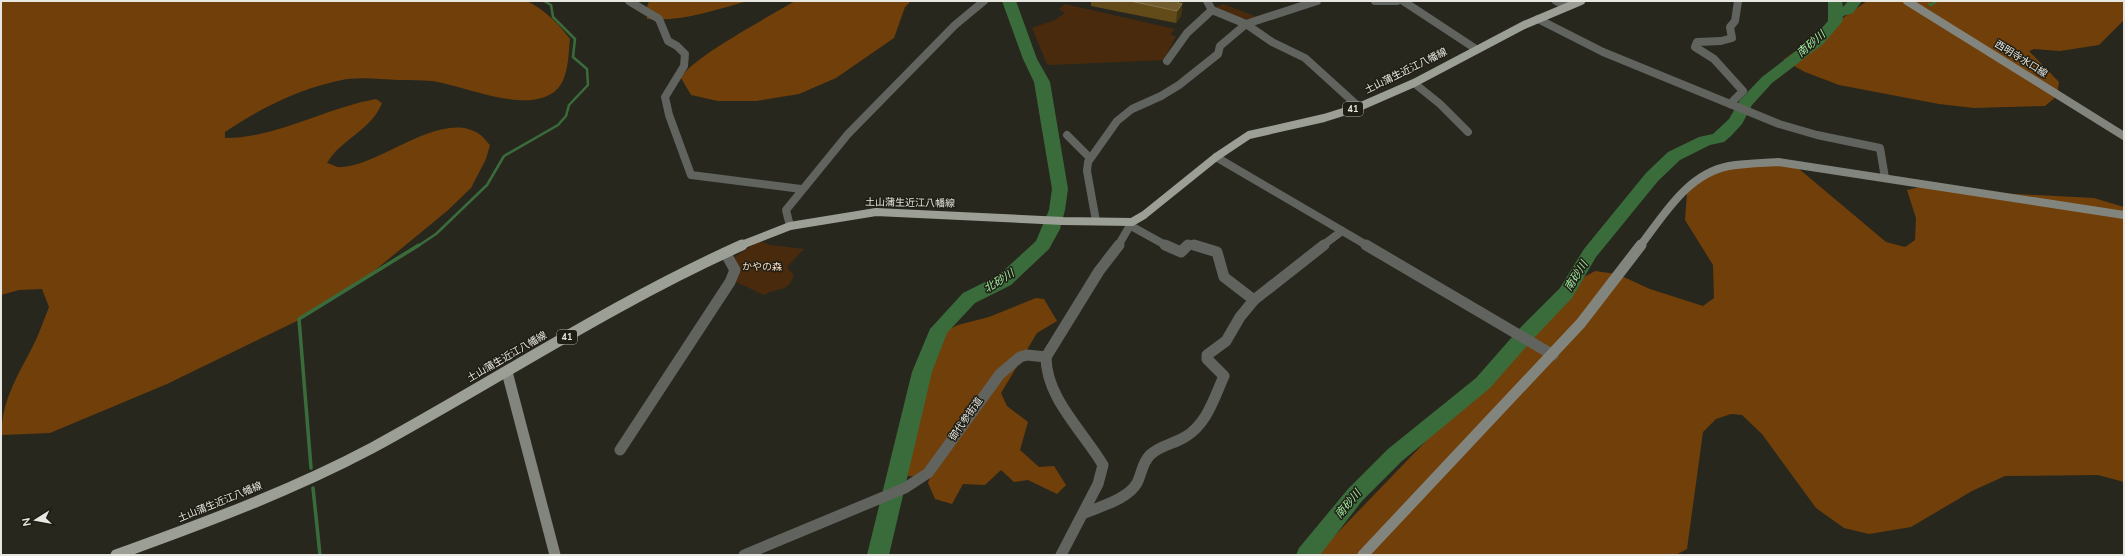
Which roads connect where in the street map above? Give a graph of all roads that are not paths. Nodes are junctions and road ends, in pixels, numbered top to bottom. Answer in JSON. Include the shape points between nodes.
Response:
{"nodes":[{"id":1,"x":628,"y":1,"type":"edge"},
{"id":2,"x":984,"y":1,"type":"edge"},
{"id":3,"x":1207,"y":1,"type":"edge"},
{"id":4,"x":1318,"y":1,"type":"edge"},
{"id":5,"x":1375,"y":1,"type":"edge"},
{"id":6,"x":1397,"y":1,"type":"edge"},
{"id":7,"x":1403,"y":1,"type":"edge"},
{"id":8,"x":1556,"y":1,"type":"edge"},
{"id":9,"x":1581,"y":1,"type":"edge"},
{"id":10,"x":1738,"y":1,"type":"edge"},
{"id":11,"x":1908,"y":1,"type":"edge"},
{"id":12,"x":1566,"y":6,"type":"junction"},
{"id":13,"x":1212,"y":10,"type":"junction"},
{"id":14,"x":1538,"y":19,"type":"junction"},
{"id":15,"x":1246,"y":24,"type":"junction"},
{"id":16,"x":1476,"y":49,"type":"junction"},
{"id":17,"x":1167,"y":61,"type":"dead end"},
{"id":18,"x":1414,"y":82,"type":"junction"},
{"id":19,"x":1732,"y":105,"type":"junction"},
{"id":20,"x":1359,"y":107,"type":"junction"},
{"id":21,"x":1468,"y":132,"type":"dead end"},
{"id":22,"x":1067,"y":135,"type":"dead end"},
{"id":23,"x":2124,"y":136,"type":"edge"},
{"id":24,"x":1216,"y":157,"type":"junction"},
{"id":25,"x":1090,"y":158,"type":"junction"},
{"id":26,"x":1884,"y":178,"type":"junction"},
{"id":27,"x":801,"y":189,"type":"junction"},
{"id":28,"x":2124,"y":215,"type":"edge"},
{"id":29,"x":1096,"y":222,"type":"junction"},
{"id":30,"x":1131,"y":224,"type":"junction"},
{"id":31,"x":790,"y":226,"type":"junction"},
{"id":32,"x":1342,"y":231,"type":"junction"},
{"id":33,"x":726,"y":254,"type":"junction"},
{"id":34,"x":1254,"y":300,"type":"junction"},
{"id":35,"x":1553,"y":354,"type":"junction"},
{"id":36,"x":1046,"y":356,"type":"junction"},
{"id":37,"x":507,"y":372,"type":"junction"},
{"id":38,"x":620,"y":450,"type":"dead end"},
{"id":39,"x":1085,"y":513,"type":"junction"},
{"id":40,"x":116,"y":555,"type":"edge"},
{"id":41,"x":555,"y":555,"type":"edge"},
{"id":42,"x":744,"y":555,"type":"edge"},
{"id":43,"x":1062,"y":555,"type":"edge"},
{"id":44,"x":1363,"y":555,"type":"edge"}],
"edges":[{"from":1,"to":27,"type":"street","via":[[659,19],[668,41],[678,46],[685,54],[684,66],[665,97],[691,175]]},
{"from":2,"to":27,"type":"street","via":[[955,25],[848,134]]},
{"from":3,"to":13,"type":"street"},
{"from":4,"to":15,"type":"street"},
{"from":5,"to":6,"type":"street"},
{"from":7,"to":16,"type":"street"},
{"from":8,"to":12,"type":"street"},
{"from":9,"to":12,"type":"main road","name":"土山蒲生近江八幡線","number":"41"},
{"from":10,"to":19,"type":"street","via":[[1735,21],[1730,29],[1732,38],[1697,42],[1695,47],[1714,59],[1743,91]]},
{"from":11,"to":23,"type":"street","name":"西明寺水口線"},
{"from":12,"to":14,"type":"main road","name":"土山蒲生近江八幡線","number":"41"},
{"from":13,"to":15,"type":"street"},
{"from":13,"to":17,"type":"street","via":[[1187,33]]},
{"from":14,"to":16,"type":"main road","name":"土山蒲生近江八幡線","number":"41"},
{"from":14,"to":19,"type":"street","via":[[1603,52]]},
{"from":15,"to":20,"type":"street","via":[[1272,42],[1312,63]]},
{"from":15,"to":25,"type":"street","via":[[1220,46],[1218,54],[1179,85],[1117,121]]},
{"from":16,"to":18,"type":"main road","name":"土山蒲生近江八幡線","number":"41"},
{"from":18,"to":20,"type":"main road","name":"土山蒲生近江八幡線","number":"41"},
{"from":18,"to":21,"type":"street"},
{"from":19,"to":26,"type":"street","via":[[1817,135],[1880,148]]},
{"from":20,"to":24,"type":"main road","name":"土山蒲生近江八幡線","number":"41","via":[[1324,118],[1249,135]]},
{"from":22,"to":25,"type":"street"},
{"from":24,"to":30,"type":"main road","name":"土山蒲生近江八幡線","number":"41"},
{"from":24,"to":32,"type":"street"},
{"from":25,"to":29,"type":"street","via":[[1087,172]]},
{"from":26,"to":28,"type":"street"},
{"from":26,"to":35,"type":"street","via":[[1778,162],[1729,166],[1712,171],[1684,189],[1610,288]]},
{"from":27,"to":31,"type":"street","via":[[786,210]]},
{"from":29,"to":30,"type":"main road","name":"土山蒲生近江八幡線","number":"41"},
{"from":29,"to":31,"type":"main road","name":"土山蒲生近江八幡線","number":"41","via":[[876,212]]},
{"from":30,"to":34,"type":"street","via":[[1157,242],[1181,252],[1189,244],[1217,252],[1224,277]]},
{"from":30,"to":36,"type":"street"},
{"from":31,"to":33,"type":"main road","name":"土山蒲生近江八幡線","number":"41"},
{"from":32,"to":34,"type":"street"},
{"from":32,"to":35,"type":"street"},
{"from":33,"to":37,"type":"main road","name":"土山蒲生近江八幡線","number":"41","via":[[644,293]]},
{"from":33,"to":38,"type":"street","via":[[735,270],[730,282]]},
{"from":34,"to":39,"type":"street","via":[[1226,341],[1207,355],[1207,359],[1224,376],[1201,424],[1185,438],[1151,454],[1143,464],[1136,485],[1126,493]]},
{"from":35,"to":44,"type":"street"},
{"from":36,"to":39,"type":"street","via":[[1049,376],[1063,408],[1104,466]]},
{"from":36,"to":42,"type":"street","name":"御代参街道","via":[[1020,357],[1000,374],[928,473],[904,488]]},
{"from":37,"to":40,"type":"main road","name":"土山蒲生近江八幡線","number":"41","via":[[371,448],[297,484]]},
{"from":37,"to":41,"type":"street"},
{"from":39,"to":43,"type":"street"}]}
